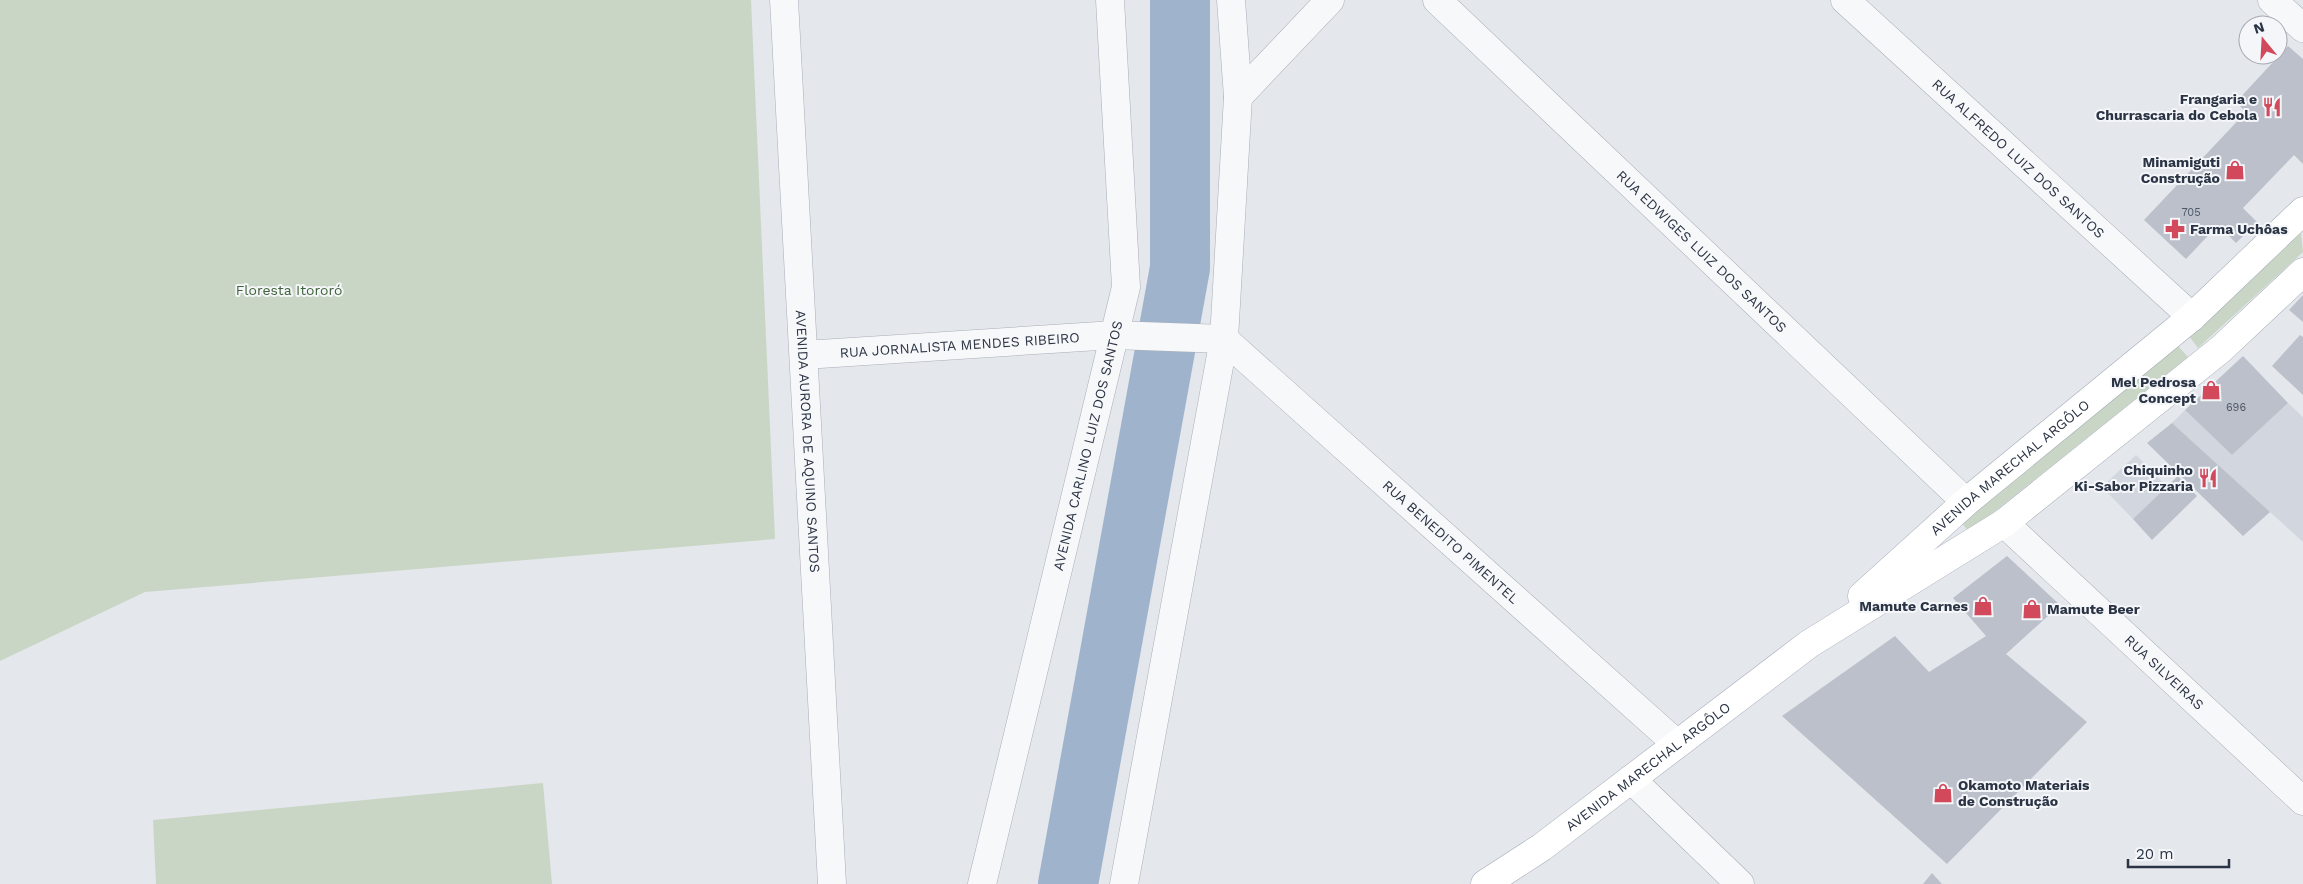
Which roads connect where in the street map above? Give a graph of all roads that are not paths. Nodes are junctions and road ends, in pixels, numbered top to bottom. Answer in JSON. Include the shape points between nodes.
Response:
{"nodes":[{"id":1,"x":784,"y":0,"type":"edge"},
{"id":2,"x":1110,"y":0,"type":"edge"},
{"id":3,"x":1231,"y":0,"type":"edge"},
{"id":4,"x":1330,"y":0,"type":"edge"},
{"id":5,"x":1437,"y":0,"type":"edge"},
{"id":6,"x":1845,"y":0,"type":"edge"},
{"id":7,"x":2272,"y":0,"type":"edge"},
{"id":8,"x":2303,"y":28,"type":"edge"},
{"id":9,"x":1238,"y":97,"type":"junction"},
{"id":10,"x":2303,"y":212,"type":"edge"},
{"id":11,"x":2303,"y":272,"type":"edge"},
{"id":12,"x":2192,"y":317,"type":"junction"},
{"id":13,"x":1123,"y":335,"type":"junction"},
{"id":14,"x":1212,"y":338,"type":"junction"},
{"id":15,"x":804,"y":355,"type":"junction"},
{"id":16,"x":1966,"y":502,"type":"junction"},
{"id":17,"x":2004,"y":523,"type":"junction"},
{"id":18,"x":1809,"y":644,"type":"junction"},
{"id":19,"x":1677,"y":744,"type":"junction"},
{"id":20,"x":1631,"y":779,"type":"junction"},
{"id":21,"x":2303,"y":801,"type":"edge"},
{"id":22,"x":832,"y":884,"type":"edge"},
{"id":23,"x":982,"y":884,"type":"edge"},
{"id":24,"x":1124,"y":884,"type":"edge"},
{"id":25,"x":1485,"y":884,"type":"edge"},
{"id":26,"x":1740,"y":884,"type":"edge"}],
"edges":[{"from":1,"to":15,"type":"street","name":"AVENIDA AURORA DE AQUINO SANTOS"},
{"from":2,"to":13,"type":"street","name":"AVENIDA CARLINO LUIZ DOS SANTOS","via":[[1126,287]]},
{"from":3,"to":9,"type":"street"},
{"from":4,"to":9,"type":"street"},
{"from":5,"to":16,"type":"street","name":"RUA EDWIGES LUIZ DOS SANTOS"},
{"from":6,"to":12,"type":"street","name":"RUA ALFREDO LUIZ DOS SANTOS"},
{"from":7,"to":8,"type":"street"},
{"from":9,"to":14,"type":"street"},
{"from":10,"to":12,"type":"main road","name":"AVENIDA MARECHAL ARGÔLO"},
{"from":11,"to":17,"type":"main road","name":"AVENIDA MARECHAL ARGÔLO","via":[[2221,349]]},
{"from":12,"to":16,"type":"main road","name":"AVENIDA MARECHAL ARGÔLO"},
{"from":13,"to":14,"type":"street","name":"RUA JORNALISTA MENDES RIBEIRO"},
{"from":13,"to":15,"type":"street","name":"RUA JORNALISTA MENDES RIBEIRO"},
{"from":13,"to":23,"type":"street","name":"AVENIDA CARLINO LUIZ DOS SANTOS"},
{"from":14,"to":19,"type":"street","name":"RUA BENEDITO PIMENTEL"},
{"from":14,"to":24,"type":"street"},
{"from":15,"to":22,"type":"street","name":"AVENIDA AURORA DE AQUINO SANTOS"},
{"from":16,"to":18,"type":"main road","name":"AVENIDA MARECHAL ARGÔLO"},
{"from":17,"to":18,"type":"main road","name":"AVENIDA MARECHAL ARGÔLO"},
{"from":17,"to":21,"type":"street","name":"RUA SILVEIRAS"},
{"from":18,"to":19,"type":"main road","name":"AVENIDA MARECHAL ARGÔLO"},
{"from":19,"to":20,"type":"main road","name":"AVENIDA MARECHAL ARGÔLO"},
{"from":20,"to":25,"type":"main road","name":"AVENIDA MARECHAL ARGÔLO","via":[[1542,847]]},
{"from":20,"to":26,"type":"street"}]}
